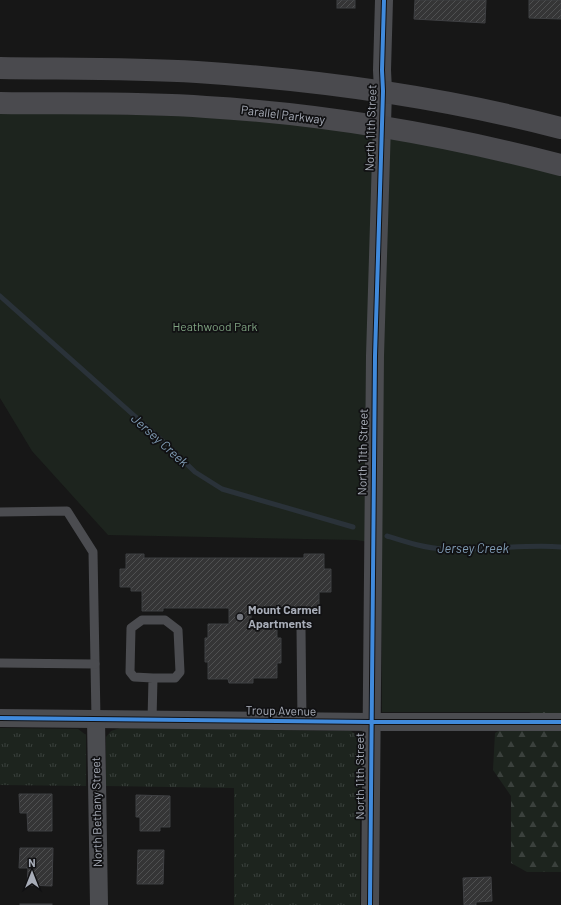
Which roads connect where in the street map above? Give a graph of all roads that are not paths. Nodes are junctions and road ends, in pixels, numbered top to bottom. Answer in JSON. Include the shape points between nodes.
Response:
{"nodes":[{"id":1,"x":384,"y":0,"type":"edge"},
{"id":2,"x":0,"y":68,"type":"edge"},
{"id":3,"x":383,"y":91,"type":"junction"},
{"id":4,"x":0,"y":103,"type":"edge"},
{"id":5,"x":382,"y":126,"type":"junction"},
{"id":6,"x":561,"y":128,"type":"edge"},
{"id":7,"x":561,"y":165,"type":"edge"},
{"id":8,"x":0,"y":512,"type":"edge"},
{"id":9,"x":301,"y":628,"type":"dead end"},
{"id":10,"x":0,"y":662,"type":"edge"},
{"id":11,"x":95,"y":664,"type":"junction"},
{"id":12,"x":153,"y":678,"type":"junction"},
{"id":13,"x":0,"y":718,"type":"edge"},
{"id":14,"x":96,"y":719,"type":"junction"},
{"id":15,"x":152,"y":720,"type":"junction"},
{"id":16,"x":302,"y":722,"type":"junction"},
{"id":17,"x":370,"y":722,"type":"junction"},
{"id":18,"x":561,"y":722,"type":"edge"},
{"id":19,"x":99,"y":905,"type":"edge"},
{"id":20,"x":370,"y":905,"type":"edge"}],
"edges":[{"from":1,"to":3,"type":"street","name":"North 11th Street"},
{"from":2,"to":3,"type":"main road","via":[[196,72]]},
{"from":3,"to":5,"type":"street","name":"North 11th Street"},
{"from":3,"to":6,"type":"main road"},
{"from":4,"to":5,"type":"main road","name":"Parallel Parkway","via":[[205,107]]},
{"from":5,"to":7,"type":"main road","name":"Parallel Parkway"},
{"from":5,"to":17,"type":"street","name":"North 11th Street","via":[[374,356]]},
{"from":8,"to":11,"type":"lane","via":[[67,511],[93,552]]},
{"from":9,"to":16,"type":"lane"},
{"from":10,"to":11,"type":"lane"},
{"from":11,"to":14,"type":"lane"},
{"from":12,"to":12,"type":"lane","via":[[134,677],[130,672],[131,628],[142,620],[165,620],[178,630],[180,672],[175,678]]},
{"from":12,"to":15,"type":"lane"},
{"from":13,"to":14,"type":"street","name":"Troup Avenue"},
{"from":14,"to":15,"type":"street","name":"Troup Avenue"},
{"from":14,"to":19,"type":"street","name":"North Bethany Street"},
{"from":15,"to":16,"type":"street","name":"Troup Avenue"},
{"from":16,"to":17,"type":"street","name":"Troup Avenue"},
{"from":17,"to":18,"type":"street","name":"Troup Avenue"},
{"from":17,"to":20,"type":"street","name":"North 11th Street"}]}
